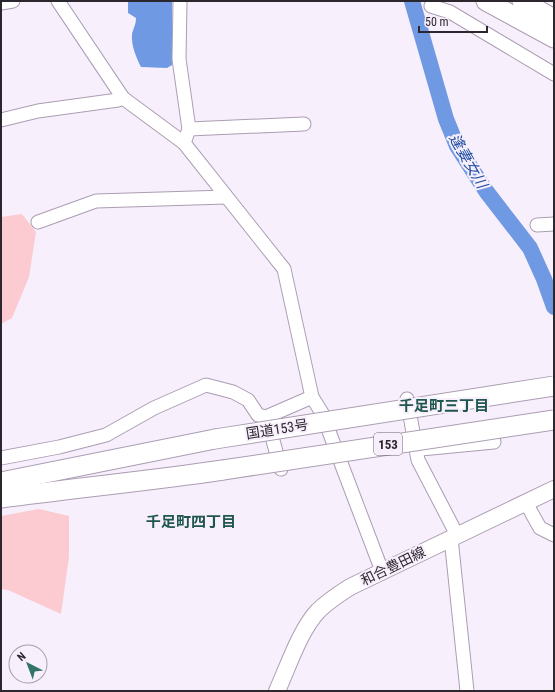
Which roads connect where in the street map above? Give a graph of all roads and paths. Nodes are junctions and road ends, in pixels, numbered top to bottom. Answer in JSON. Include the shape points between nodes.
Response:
{"nodes":[{"id":1,"x":13,"y":1,"type":"edge"},
{"id":2,"x":58,"y":1,"type":"edge"},
{"id":3,"x":180,"y":1,"type":"edge"},
{"id":4,"x":486,"y":1,"type":"edge"},
{"id":5,"x":522,"y":1,"type":"edge"},
{"id":6,"x":1,"y":3,"type":"edge"},
{"id":7,"x":430,"y":6,"type":"dead end"},
{"id":8,"x":554,"y":19,"type":"edge"},
{"id":9,"x":554,"y":38,"type":"edge"},
{"id":10,"x":554,"y":74,"type":"edge"},
{"id":11,"x":123,"y":98,"type":"junction"},
{"id":12,"x":1,"y":120,"type":"edge"},
{"id":13,"x":304,"y":124,"type":"dead end"},
{"id":14,"x":189,"y":129,"type":"junction"},
{"id":15,"x":184,"y":143,"type":"junction"},
{"id":16,"x":226,"y":197,"type":"junction"},
{"id":17,"x":38,"y":222,"type":"dead end"},
{"id":18,"x":554,"y":224,"type":"edge"},
{"id":19,"x":537,"y":225,"type":"dead end"},
{"id":20,"x":554,"y":386,"type":"edge"},
{"id":21,"x":312,"y":397,"type":"junction"},
{"id":22,"x":407,"y":399,"type":"dead end"},
{"id":23,"x":266,"y":417,"type":"junction"},
{"id":24,"x":554,"y":420,"type":"edge"},
{"id":25,"x":494,"y":442,"type":"dead end"},
{"id":26,"x":417,"y":449,"type":"junction"},
{"id":27,"x":1,"y":458,"type":"edge"},
{"id":28,"x":340,"y":461,"type":"junction"},
{"id":29,"x":281,"y":469,"type":"junction"},
{"id":30,"x":1,"y":471,"type":"edge"},
{"id":31,"x":49,"y":472,"type":"junction"},
{"id":32,"x":1,"y":482,"type":"edge"},
{"id":33,"x":138,"y":488,"type":"dead end"},
{"id":34,"x":554,"y":489,"type":"edge"},
{"id":35,"x":62,"y":490,"type":"junction"},
{"id":36,"x":1,"y":498,"type":"edge"},
{"id":37,"x":526,"y":503,"type":"junction"},
{"id":38,"x":1,"y":507,"type":"edge"},
{"id":39,"x":554,"y":535,"type":"edge"},
{"id":40,"x":454,"y":537,"type":"junction"},
{"id":41,"x":382,"y":571,"type":"junction"},
{"id":42,"x":277,"y":691,"type":"edge"},
{"id":43,"x":467,"y":691,"type":"edge"}],
"edges":[{"from":1,"to":6,"type":"street"},
{"from":2,"to":11,"type":"street"},
{"from":3,"to":14,"type":"street","via":[[179,59]]},
{"from":4,"to":9,"type":"highway"},
{"from":5,"to":8,"type":"highway"},
{"from":7,"to":10,"type":"street","via":[[450,12]]},
{"from":11,"to":12,"type":"street","via":[[19,114]]},
{"from":11,"to":15,"type":"street"},
{"from":13,"to":14,"type":"street"},
{"from":14,"to":15,"type":"street"},
{"from":15,"to":16,"type":"street"},
{"from":16,"to":17,"type":"street","via":[[96,201]]},
{"from":16,"to":21,"type":"street","via":[[284,269]]},
{"from":18,"to":19,"type":"street"},
{"from":20,"to":31,"type":"highway","name":"国道153号","number":"153","bridge":true,"via":[[215,439]]},
{"from":21,"to":23,"type":"street"},
{"from":21,"to":28,"type":"street","via":[[322,413]]},
{"from":22,"to":26,"type":"street"},
{"from":23,"to":27,"type":"street","via":[[258,415],[248,400],[233,392],[206,385],[154,408],[106,435]]},
{"from":23,"to":29,"type":"street"},
{"from":24,"to":35,"type":"highway","number":"153","bridge":true,"via":[[155,480]]},
{"from":25,"to":26,"type":"street"},
{"from":26,"to":28,"type":"street"},
{"from":26,"to":40,"type":"street","via":[[418,460]]},
{"from":28,"to":29,"type":"street"},
{"from":28,"to":41,"type":"street"},
{"from":29,"to":33,"type":"street"},
{"from":30,"to":31,"type":"highway","via":[[32,466]]},
{"from":31,"to":32,"type":"highway","name":"国道153号","number":"153"},
{"from":34,"to":37,"type":"main road","name":"和合豊田線"},
{"from":35,"to":36,"type":"highway","number":"153"},
{"from":35,"to":38,"type":"highway","via":[[43,500]]},
{"from":37,"to":39,"type":"street","via":[[540,528]]},
{"from":37,"to":40,"type":"main road","name":"和合豊田線"},
{"from":40,"to":41,"type":"main road","name":"和合豊田線"},
{"from":40,"to":43,"type":"street"},
{"from":41,"to":42,"type":"main road","name":"和合豊田線","via":[[338,594],[317,612]]}]}
